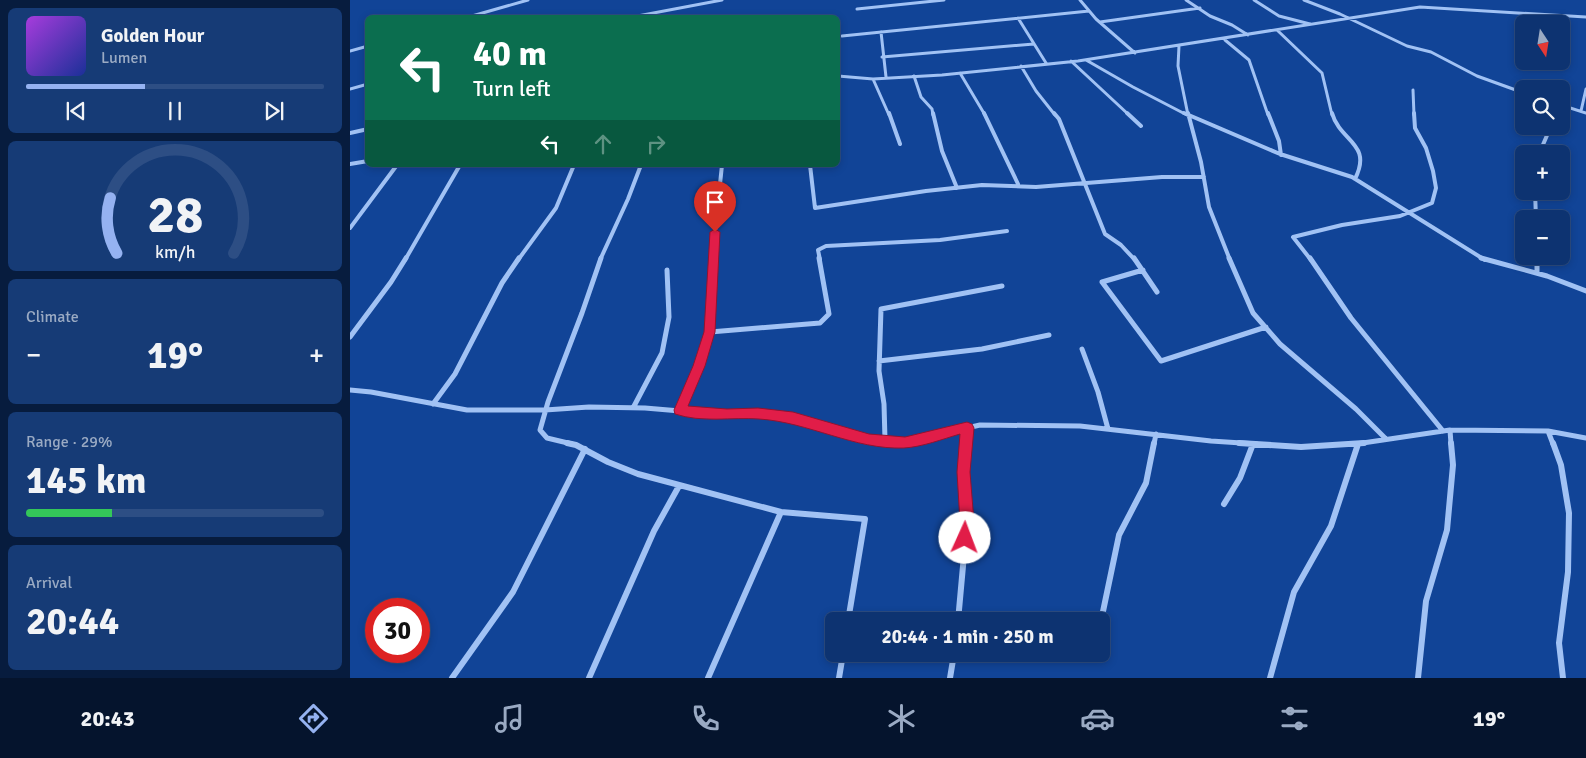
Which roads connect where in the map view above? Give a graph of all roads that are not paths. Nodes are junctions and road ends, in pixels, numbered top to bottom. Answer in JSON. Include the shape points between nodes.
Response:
{"nodes":[{"id":1,"x":528,"y":0,"type":"edge"},
{"id":2,"x":722,"y":0,"type":"edge"},
{"id":3,"x":944,"y":0,"type":"edge"},
{"id":4,"x":1080,"y":0,"type":"edge"},
{"id":5,"x":1186,"y":0,"type":"edge"},
{"id":6,"x":1254,"y":0,"type":"edge"},
{"id":7,"x":1304,"y":0,"type":"edge"},
{"id":8,"x":1200,"y":8,"type":"junction"},
{"id":9,"x":857,"y":9,"type":"dead end"},
{"id":10,"x":1089,"y":11,"type":"junction"},
{"id":11,"x":476,"y":15,"type":"edge"},
{"id":12,"x":643,"y":15,"type":"edge"},
{"id":13,"x":1586,"y":17,"type":"edge"},
{"id":14,"x":1018,"y":18,"type":"junction"},
{"id":15,"x":1348,"y":18,"type":"junction"},
{"id":16,"x":1100,"y":22,"type":"junction"},
{"id":17,"x":1310,"y":24,"type":"junction"},
{"id":18,"x":1277,"y":30,"type":"junction"},
{"id":19,"x":880,"y":32,"type":"junction"},
{"id":20,"x":1248,"y":35,"type":"junction"},
{"id":21,"x":842,"y":36,"type":"dead end"},
{"id":22,"x":1224,"y":40,"type":"junction"},
{"id":23,"x":1034,"y":44,"type":"junction"},
{"id":24,"x":1179,"y":46,"type":"junction"},
{"id":25,"x":365,"y":47,"type":"edge"},
{"id":26,"x":350,"y":51,"type":"edge"},
{"id":27,"x":1135,"y":53,"type":"junction"},
{"id":28,"x":882,"y":57,"type":"junction"},
{"id":29,"x":1085,"y":60,"type":"junction"},
{"id":30,"x":1071,"y":62,"type":"junction"},
{"id":31,"x":1046,"y":63,"type":"junction"},
{"id":32,"x":1021,"y":66,"type":"junction"},
{"id":33,"x":960,"y":73,"type":"junction"},
{"id":34,"x":840,"y":76,"type":"edge"},
{"id":35,"x":914,"y":76,"type":"junction"},
{"id":36,"x":886,"y":77,"type":"junction"},
{"id":37,"x":873,"y":79,"type":"junction"},
{"id":38,"x":365,"y":85,"type":"edge"},
{"id":39,"x":350,"y":89,"type":"edge"},
{"id":40,"x":1586,"y":89,"type":"edge"},
{"id":41,"x":1413,"y":90,"type":"dead end"},
{"id":42,"x":1515,"y":90,"type":"edge"},
{"id":43,"x":1570,"y":108,"type":"edge"},
{"id":44,"x":1581,"y":111,"type":"junction"},
{"id":45,"x":1586,"y":113,"type":"edge"},
{"id":46,"x":1189,"y":116,"type":"junction"},
{"id":47,"x":1141,"y":126,"type":"dead end"},
{"id":48,"x":365,"y":130,"type":"edge"},
{"id":49,"x":350,"y":133,"type":"edge"},
{"id":50,"x":900,"y":144,"type":"dead end"},
{"id":51,"x":1281,"y":155,"type":"junction"},
{"id":52,"x":365,"y":162,"type":"edge"},
{"id":53,"x":350,"y":164,"type":"edge"},
{"id":54,"x":396,"y":167,"type":"edge"},
{"id":55,"x":459,"y":167,"type":"edge"},
{"id":56,"x":573,"y":167,"type":"edge"},
{"id":57,"x":640,"y":167,"type":"edge"},
{"id":58,"x":722,"y":167,"type":"edge"},
{"id":59,"x":810,"y":167,"type":"edge"},
{"id":60,"x":1204,"y":177,"type":"junction"},
{"id":61,"x":1355,"y":180,"type":"junction"},
{"id":62,"x":1086,"y":183,"type":"junction"},
{"id":63,"x":1018,"y":184,"type":"junction"},
{"id":64,"x":957,"y":188,"type":"junction"},
{"id":65,"x":1407,"y":213,"type":"junction"},
{"id":66,"x":350,"y":228,"type":"edge"},
{"id":67,"x":1007,"y":231,"type":"dead end"},
{"id":68,"x":1537,"y":265,"type":"edge"},
{"id":69,"x":667,"y":270,"type":"dead end"},
{"id":70,"x":1143,"y":270,"type":"junction"},
{"id":71,"x":1537,"y":273,"type":"junction"},
{"id":72,"x":1002,"y":286,"type":"dead end"},
{"id":73,"x":1586,"y":291,"type":"edge"},
{"id":74,"x":1157,"y":292,"type":"dead end"},
{"id":75,"x":1266,"y":327,"type":"junction"},
{"id":76,"x":710,"y":332,"type":"junction"},
{"id":77,"x":1049,"y":335,"type":"dead end"},
{"id":78,"x":350,"y":338,"type":"edge"},
{"id":79,"x":1082,"y":348,"type":"dead end"},
{"id":80,"x":879,"y":361,"type":"junction"},
{"id":81,"x":350,"y":390,"type":"edge"},
{"id":82,"x":433,"y":404,"type":"junction"},
{"id":83,"x":633,"y":408,"type":"junction"},
{"id":84,"x":545,"y":410,"type":"junction"},
{"id":85,"x":680,"y":410,"type":"junction"},
{"id":86,"x":967,"y":428,"type":"junction"},
{"id":87,"x":1108,"y":429,"type":"junction"},
{"id":88,"x":1446,"y":430,"type":"junction"},
{"id":89,"x":1548,"y":431,"type":"junction"},
{"id":90,"x":1156,"y":434,"type":"junction"},
{"id":91,"x":1586,"y":438,"type":"edge"},
{"id":92,"x":1386,"y":439,"type":"junction"},
{"id":93,"x":885,"y":440,"type":"junction"},
{"id":94,"x":1253,"y":444,"type":"junction"},
{"id":95,"x":1358,"y":444,"type":"junction"},
{"id":96,"x":585,"y":449,"type":"junction"},
{"id":97,"x":679,"y":486,"type":"junction"},
{"id":98,"x":1224,"y":504,"type":"dead end"},
{"id":99,"x":781,"y":512,"type":"junction"},
{"id":100,"x":850,"y":612,"type":"edge"},
{"id":101,"x":959,"y":612,"type":"edge"},
{"id":102,"x":1103,"y":612,"type":"edge"},
{"id":103,"x":842,"y":662,"type":"edge"},
{"id":104,"x":953,"y":662,"type":"edge"},
{"id":105,"x":452,"y":678,"type":"edge"},
{"id":106,"x":589,"y":678,"type":"edge"},
{"id":107,"x":708,"y":678,"type":"edge"},
{"id":108,"x":839,"y":678,"type":"edge"},
{"id":109,"x":950,"y":678,"type":"edge"},
{"id":110,"x":1270,"y":678,"type":"edge"},
{"id":111,"x":1418,"y":678,"type":"edge"},
{"id":112,"x":1562,"y":678,"type":"edge"}],
"edges":[{"from":1,"to":11,"type":"street"},
{"from":2,"to":12,"type":"street"},
{"from":3,"to":9,"type":"street"},
{"from":4,"to":10,"type":"street"},
{"from":5,"to":8,"type":"street"},
{"from":6,"to":17,"type":"street","via":[[1279,16]]},
{"from":7,"to":15,"type":"street"},
{"from":8,"to":16,"type":"street"},
{"from":8,"to":20,"type":"street"},
{"from":10,"to":14,"type":"street"},
{"from":10,"to":16,"type":"street"},
{"from":13,"to":15,"type":"street","via":[[1420,7]]},
{"from":14,"to":19,"type":"street"},
{"from":14,"to":23,"type":"street"},
{"from":15,"to":17,"type":"street"},
{"from":15,"to":42,"type":"street"},
{"from":16,"to":27,"type":"street"},
{"from":17,"to":18,"type":"street"},
{"from":18,"to":20,"type":"street"},
{"from":18,"to":61,"type":"street","via":[[1322,73],[1333,116],[1360,154],[1361,167]]},
{"from":19,"to":21,"type":"street"},
{"from":19,"to":28,"type":"street"},
{"from":20,"to":22,"type":"street"},
{"from":22,"to":24,"type":"street"},
{"from":22,"to":51,"type":"street","via":[[1249,60],[1254,70]]},
{"from":23,"to":28,"type":"street"},
{"from":23,"to":31,"type":"street"},
{"from":24,"to":27,"type":"street"},
{"from":24,"to":46,"type":"street","via":[[1179,74]]},
{"from":25,"to":26,"type":"street"},
{"from":27,"to":29,"type":"street"},
{"from":28,"to":36,"type":"street"},
{"from":29,"to":30,"type":"street"},
{"from":29,"to":46,"type":"street","via":[[1135,90]]},
{"from":30,"to":31,"type":"street"},
{"from":30,"to":47,"type":"street"},
{"from":31,"to":32,"type":"street"},
{"from":32,"to":33,"type":"street"},
{"from":32,"to":62,"type":"street","via":[[1059,119]]},
{"from":33,"to":35,"type":"street"},
{"from":33,"to":63,"type":"street","via":[[979,103]]},
{"from":34,"to":37,"type":"street"},
{"from":35,"to":36,"type":"street"},
{"from":35,"to":64,"type":"street","via":[[921,97],[932,110],[942,151]]},
{"from":36,"to":37,"type":"street"},
{"from":37,"to":50,"type":"street"},
{"from":38,"to":39,"type":"street"},
{"from":40,"to":44,"type":"street"},
{"from":41,"to":65,"type":"street","via":[[1415,128],[1426,148],[1436,188],[1432,203],[1422,210]]},
{"from":43,"to":44,"type":"street"},
{"from":44,"to":45,"type":"street"},
{"from":46,"to":51,"type":"street"},
{"from":46,"to":60,"type":"street"},
{"from":48,"to":49,"type":"street"},
{"from":51,"to":61,"type":"street","via":[[1302,163],[1334,168]]},
{"from":52,"to":53,"type":"street"},
{"from":54,"to":66,"type":"street"},
{"from":55,"to":78,"type":"street","via":[[396,274]]},
{"from":56,"to":82,"type":"street","via":[[556,208],[502,283],[455,374]]},
{"from":57,"to":84,"type":"street","via":[[635,188],[598,265]]},
{"from":58,"to":76,"type":"street","via":[[711,271]]},
{"from":59,"to":64,"type":"street","via":[[815,208]]},
{"from":60,"to":62,"type":"street"},
{"from":60,"to":75,"type":"street","via":[[1209,207],[1220,240],[1253,313]]},
{"from":61,"to":65,"type":"street"},
{"from":62,"to":63,"type":"street"},
{"from":62,"to":70,"type":"street","via":[[1105,234],[1121,245]]},
{"from":63,"to":64,"type":"street"},
{"from":65,"to":71,"type":"street","via":[[1482,260]]},
{"from":65,"to":88,"type":"street","via":[[1293,237],[1351,318]]},
{"from":67,"to":76,"type":"street","via":[[911,242],[826,246],[818,250],[829,314],[820,323]]},
{"from":68,"to":71,"type":"street"},
{"from":69,"to":83,"type":"street","via":[[669,317],[662,353]]},
{"from":70,"to":74,"type":"street"},
{"from":70,"to":75,"type":"street","via":[[1102,282],[1161,361]]},
{"from":71,"to":73,"type":"street"},
{"from":72,"to":80,"type":"street","via":[[881,309]]},
{"from":75,"to":92,"type":"street","via":[[1280,344]]},
{"from":76,"to":85,"type":"street"},
{"from":77,"to":80,"type":"street","via":[[982,349]]},
{"from":79,"to":87,"type":"street"},
{"from":80,"to":93,"type":"street"},
{"from":81,"to":82,"type":"street"},
{"from":82,"to":84,"type":"street","via":[[467,410]]},
{"from":83,"to":84,"type":"street"},
{"from":83,"to":85,"type":"street"},
{"from":84,"to":96,"type":"street","via":[[540,430],[547,438]]},
{"from":85,"to":93,"type":"street","via":[[758,413],[793,418],[869,439]]},
{"from":86,"to":87,"type":"street","via":[[980,424]]},
{"from":86,"to":93,"type":"street","via":[[905,442]]},
{"from":86,"to":101,"type":"street","via":[[963,472],[967,522]]},
{"from":87,"to":90,"type":"street"},
{"from":88,"to":89,"type":"street"},
{"from":88,"to":92,"type":"street"},
{"from":88,"to":111,"type":"street","via":[[1453,465],[1447,530],[1426,601]]},
{"from":89,"to":91,"type":"street"},
{"from":89,"to":112,"type":"street","via":[[1561,465],[1569,513],[1568,572],[1559,643]]},
{"from":90,"to":94,"type":"street"},
{"from":90,"to":102,"type":"street","via":[[1146,483],[1119,535]]},
{"from":92,"to":95,"type":"street"},
{"from":94,"to":95,"type":"street"},
{"from":94,"to":98,"type":"street","via":[[1240,478]]},
{"from":95,"to":110,"type":"street","via":[[1331,526],[1294,592]]},
{"from":96,"to":97,"type":"street","via":[[638,474]]},
{"from":96,"to":105,"type":"street","via":[[513,592]]},
{"from":97,"to":99,"type":"street"},
{"from":97,"to":106,"type":"street","via":[[654,531]]},
{"from":99,"to":100,"type":"street","via":[[865,519]]},
{"from":99,"to":107,"type":"street"},
{"from":103,"to":108,"type":"street"},
{"from":104,"to":109,"type":"street"}]}
